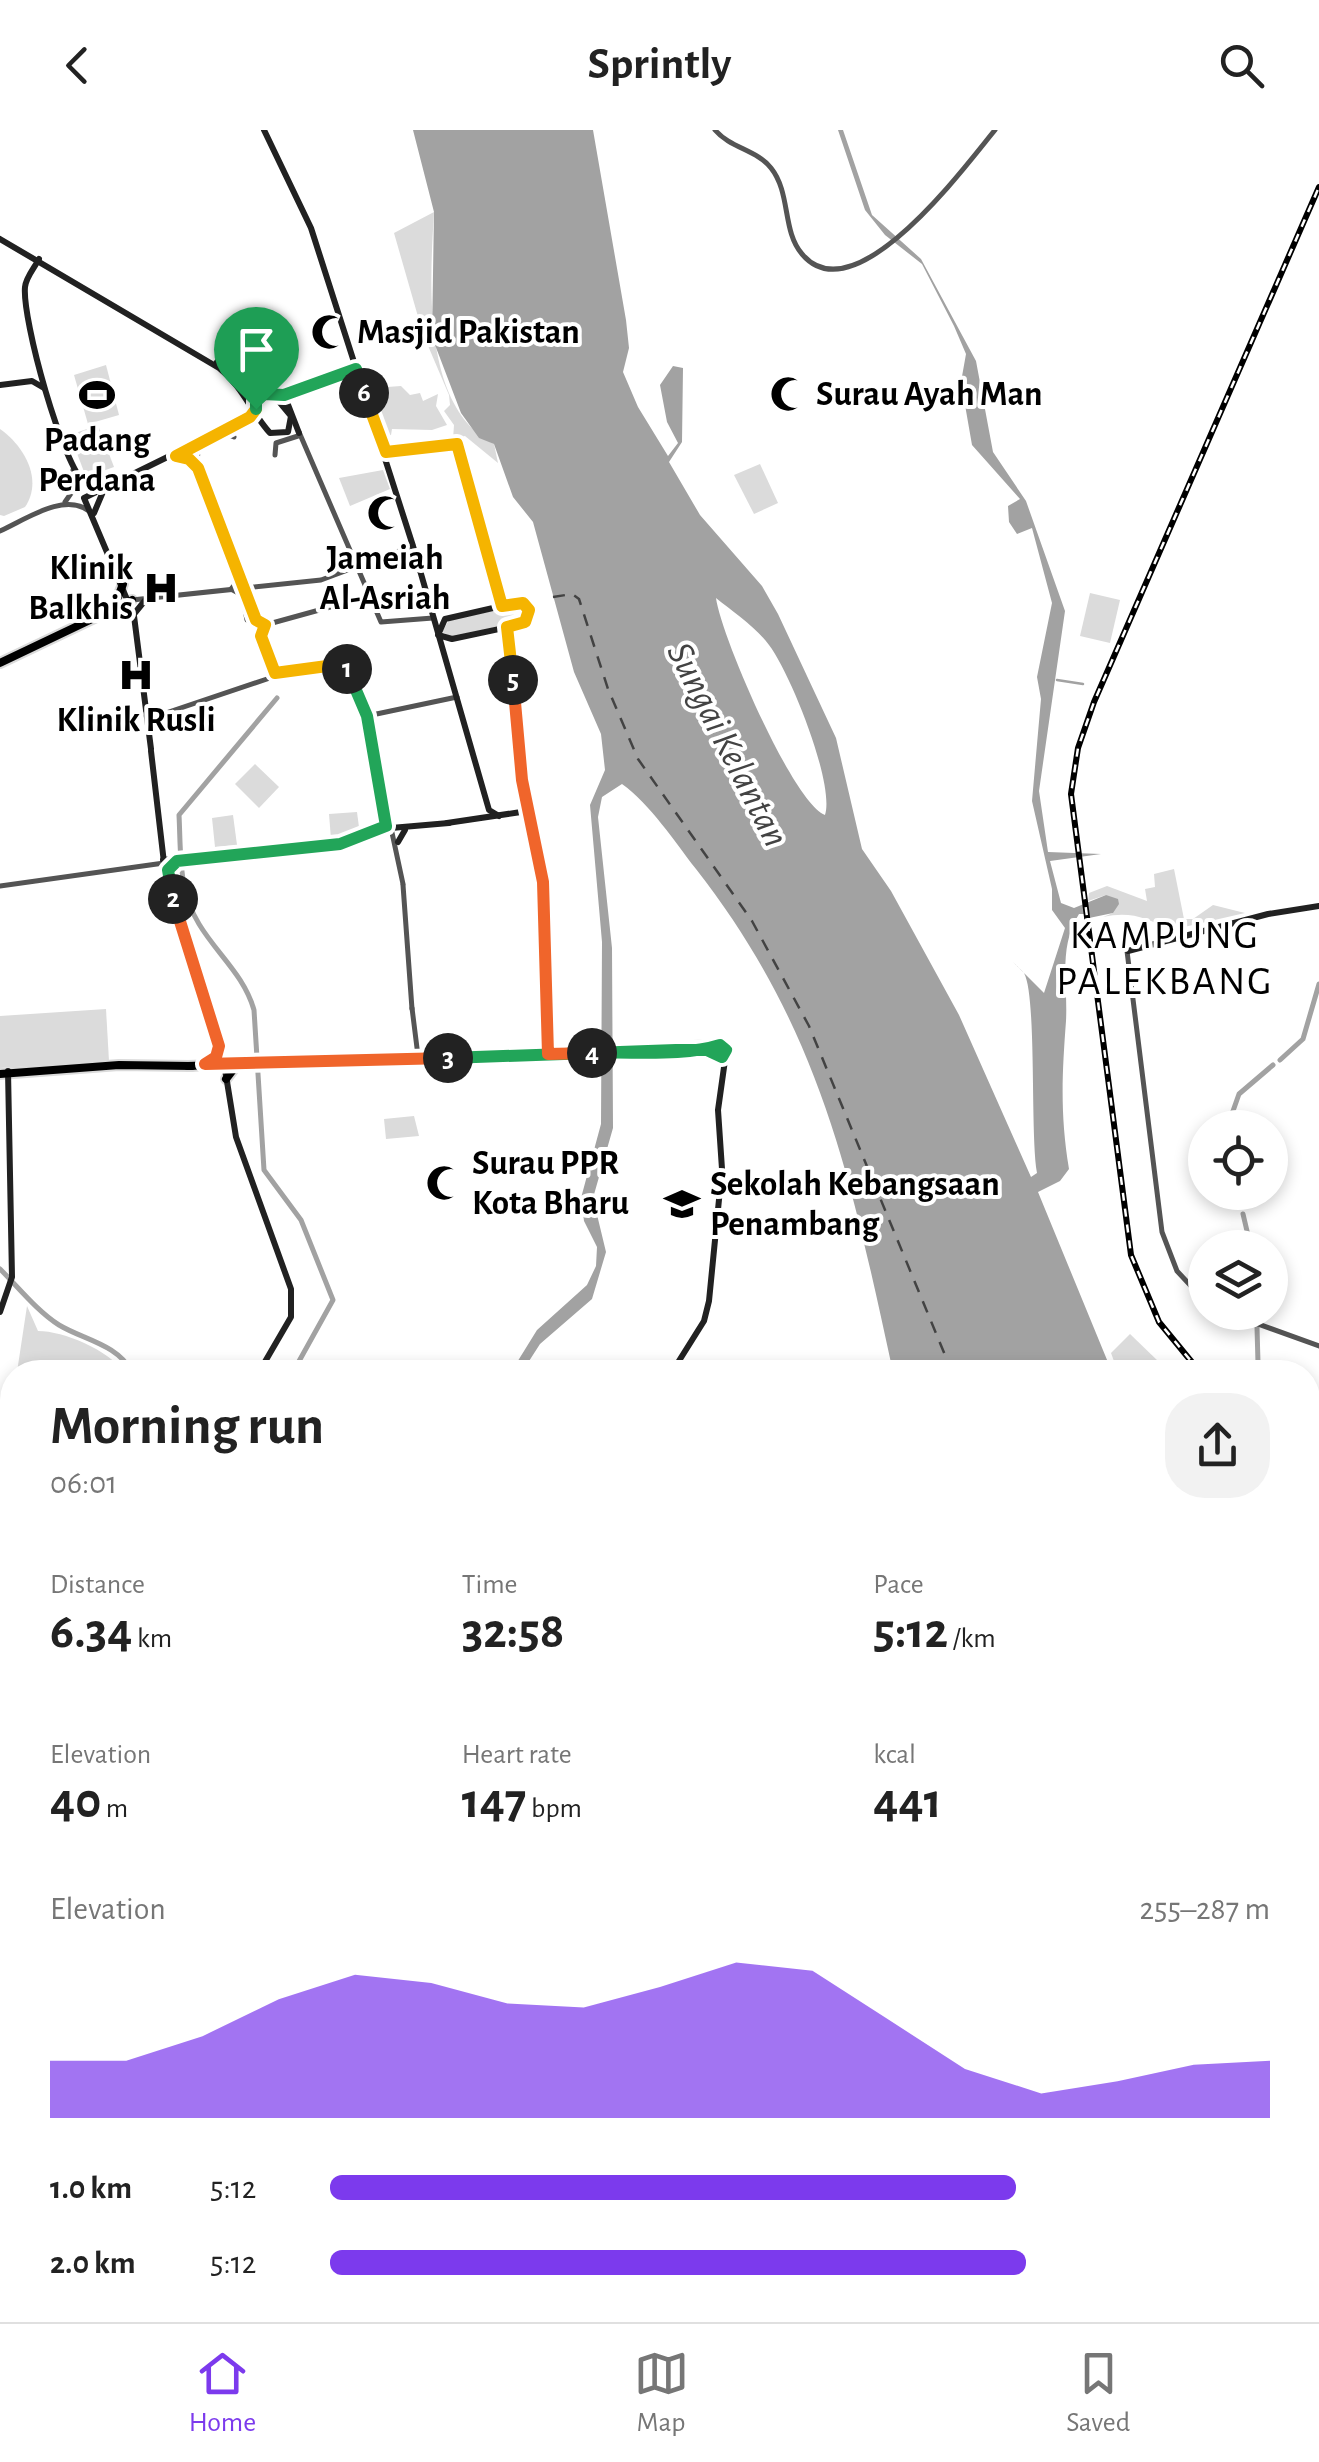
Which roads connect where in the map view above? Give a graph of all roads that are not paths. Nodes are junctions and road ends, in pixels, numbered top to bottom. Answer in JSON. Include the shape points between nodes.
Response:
{"nodes":[{"id":1,"x":264,"y":130,"type":"edge"},
{"id":2,"x":715,"y":130,"type":"edge"},
{"id":3,"x":995,"y":130,"type":"edge"},
{"id":4,"x":0,"y":237,"type":"edge"},
{"id":5,"x":38,"y":258,"type":"junction"},
{"id":6,"x":38,"y":360,"type":"junction"},
{"id":7,"x":356,"y":369,"type":"junction"},
{"id":8,"x":249,"y":380,"type":"junction"},
{"id":9,"x":20,"y":381,"type":"junction"},
{"id":10,"x":0,"y":385,"type":"edge"},
{"id":11,"x":300,"y":391,"type":"junction"},
{"id":12,"x":46,"y":393,"type":"junction"},
{"id":13,"x":289,"y":393,"type":"junction"},
{"id":14,"x":273,"y":395,"type":"junction"},
{"id":15,"x":256,"y":409,"type":"junction"},
{"id":16,"x":291,"y":416,"type":"junction"},
{"id":17,"x":301,"y":436,"type":"junction"},
{"id":18,"x":234,"y":437,"type":"dead end"},
{"id":19,"x":380,"y":446,"type":"junction"},
{"id":20,"x":391,"y":453,"type":"junction"},
{"id":21,"x":275,"y":455,"type":"dead end"},
{"id":22,"x":176,"y":456,"type":"junction"},
{"id":23,"x":388,"y":467,"type":"junction"},
{"id":24,"x":198,"y":468,"type":"junction"},
{"id":25,"x":73,"y":470,"type":"junction"},
{"id":26,"x":105,"y":488,"type":"junction"},
{"id":27,"x":62,"y":504,"type":"junction"},
{"id":28,"x":92,"y":512,"type":"junction"},
{"id":29,"x":0,"y":531,"type":"edge"},
{"id":30,"x":413,"y":546,"type":"junction"},
{"id":31,"x":358,"y":567,"type":"junction"},
{"id":32,"x":241,"y":574,"type":"junction"},
{"id":33,"x":259,"y":586,"type":"junction"},
{"id":34,"x":246,"y":587,"type":"junction"},
{"id":35,"x":230,"y":589,"type":"junction"},
{"id":36,"x":128,"y":595,"type":"junction"},
{"id":37,"x":370,"y":596,"type":"junction"},
{"id":38,"x":146,"y":598,"type":"junction"},
{"id":39,"x":250,"y":603,"type":"junction"},
{"id":40,"x":116,"y":605,"type":"junction"},
{"id":41,"x":502,"y":606,"type":"junction"},
{"id":42,"x":430,"y":608,"type":"junction"},
{"id":43,"x":134,"y":615,"type":"junction"},
{"id":44,"x":422,"y":617,"type":"junction"},
{"id":45,"x":433,"y":618,"type":"junction"},
{"id":46,"x":445,"y":619,"type":"junction"},
{"id":47,"x":246,"y":620,"type":"dead end"},
{"id":48,"x":265,"y":625,"type":"junction"},
{"id":49,"x":507,"y":627,"type":"junction"},
{"id":50,"x":438,"y":636,"type":"junction"},
{"id":51,"x":0,"y":661,"type":"edge"},
{"id":52,"x":270,"y":664,"type":"junction"},
{"id":53,"x":457,"y":697,"type":"junction"},
{"id":54,"x":367,"y":716,"type":"junction"},
{"id":55,"x":148,"y":720,"type":"junction"},
{"id":56,"x":527,"y":805,"type":"junction"},
{"id":57,"x":489,"y":810,"type":"junction"},
{"id":58,"x":521,"y":812,"type":"junction"},
{"id":59,"x":499,"y":816,"type":"junction"},
{"id":60,"x":484,"y":818,"type":"junction"},
{"id":61,"x":530,"y":821,"type":"junction"},
{"id":62,"x":393,"y":830,"type":"junction"},
{"id":63,"x":174,"y":860,"type":"junction"},
{"id":64,"x":0,"y":886,"type":"edge"},
{"id":65,"x":1319,"y":906,"type":"edge"},
{"id":66,"x":1128,"y":951,"type":"joint"},
{"id":67,"x":220,"y":1049,"type":"junction"},
{"id":68,"x":720,"y":1052,"type":"joint"},
{"id":69,"x":548,"y":1054,"type":"junction"},
{"id":70,"x":429,"y":1058,"type":"junction"},
{"id":71,"x":416,"y":1059,"type":"junction"},
{"id":72,"x":247,"y":1064,"type":"junction"},
{"id":73,"x":218,"y":1065,"type":"junction"},
{"id":74,"x":423,"y":1070,"type":"dead end"},
{"id":75,"x":6,"y":1072,"type":"edge"},
{"id":76,"x":225,"y":1082,"type":"junction"},
{"id":77,"x":1188,"y":1282,"type":"edge"},
{"id":78,"x":0,"y":1312,"type":"edge"},
{"id":79,"x":1275,"y":1330,"type":"edge"},
{"id":80,"x":1319,"y":1346,"type":"edge"},
{"id":81,"x":266,"y":1360,"type":"edge"},
{"id":82,"x":680,"y":1360,"type":"edge"}],
"edges":[{"from":1,"to":7,"type":"main road","via":[[300,199]]},
{"from":2,"to":3,"type":"street","via":[[773,171],[796,246],[814,264],[845,268],[920,221]]},
{"from":4,"to":5,"type":"main road"},
{"from":5,"to":6,"type":"main road","via":[[23,284]]},
{"from":5,"to":8,"type":"main road"},
{"from":5,"to":15,"type":"main road","via":[[214,365]]},
{"from":6,"to":9,"type":"main road","via":[[35,373]]},
{"from":6,"to":12,"type":"main road"},
{"from":7,"to":11,"type":"main road"},
{"from":7,"to":19,"type":"main road"},
{"from":8,"to":13,"type":"main road"},
{"from":8,"to":14,"type":"main road"},
{"from":9,"to":10,"type":"main road"},
{"from":9,"to":12,"type":"main road","via":[[38,383]]},
{"from":11,"to":13,"type":"main road"},
{"from":11,"to":17,"type":"main road","via":[[288,400]]},
{"from":12,"to":25,"type":"main road"},
{"from":13,"to":14,"type":"main road"},
{"from":14,"to":15,"type":"main road","via":[[259,396]]},
{"from":14,"to":16,"type":"main road"},
{"from":15,"to":16,"type":"main road","via":[[274,435],[288,432]]},
{"from":15,"to":22,"type":"main road"},
{"from":16,"to":17,"type":"street"},
{"from":17,"to":21,"type":"street","via":[[277,442]]},
{"from":17,"to":31,"type":"street"},
{"from":18,"to":24,"type":"street","via":[[226,434],[196,451]]},
{"from":19,"to":20,"type":"main road"},
{"from":19,"to":23,"type":"main road"},
{"from":20,"to":23,"type":"main road"},
{"from":20,"to":41,"type":"main road","via":[[456,442]]},
{"from":22,"to":24,"type":"street"},
{"from":22,"to":26,"type":"main road"},
{"from":23,"to":30,"type":"main road"},
{"from":24,"to":32,"type":"street"},
{"from":25,"to":26,"type":"main road","via":[[86,485]]},
{"from":25,"to":27,"type":"street","via":[[74,489]]},
{"from":26,"to":28,"type":"main road"},
{"from":26,"to":28,"type":"main road","via":[[84,498]]},
{"from":27,"to":28,"type":"street"},
{"from":27,"to":29,"type":"street"},
{"from":28,"to":36,"type":"main road"},
{"from":30,"to":31,"type":"street"},
{"from":30,"to":42,"type":"main road"},
{"from":31,"to":33,"type":"street","via":[[321,580]]},
{"from":31,"to":37,"type":"street"},
{"from":32,"to":34,"type":"street"},
{"from":32,"to":35,"type":"street"},
{"from":33,"to":34,"type":"street"},
{"from":33,"to":39,"type":"street"},
{"from":34,"to":35,"type":"street"},
{"from":34,"to":39,"type":"street"},
{"from":35,"to":38,"type":"street"},
{"from":35,"to":47,"type":"street","via":[[242,594]]},
{"from":36,"to":38,"type":"main road"},
{"from":36,"to":40,"type":"main road"},
{"from":36,"to":40,"type":"main road"},
{"from":36,"to":43,"type":"main road"},
{"from":36,"to":51,"type":"main road"},
{"from":37,"to":44,"type":"street","via":[[384,624]]},
{"from":37,"to":48,"type":"street"},
{"from":38,"to":43,"type":"main road"},
{"from":39,"to":48,"type":"street","via":[[256,622]]},
{"from":40,"to":51,"type":"main road"},
{"from":41,"to":46,"type":"main road"},
{"from":41,"to":49,"type":"main road","via":[[523,603],[530,612],[525,622]]},
{"from":42,"to":44,"type":"street"},
{"from":42,"to":45,"type":"main road"},
{"from":43,"to":55,"type":"main road"},
{"from":44,"to":45,"type":"street"},
{"from":45,"to":46,"type":"main road"},
{"from":45,"to":50,"type":"main road"},
{"from":46,"to":50,"type":"main road"},
{"from":48,"to":52,"type":"street","via":[[260,634]]},
{"from":49,"to":50,"type":"main road"},
{"from":49,"to":56,"type":"main road"},
{"from":50,"to":53,"type":"main road"},
{"from":52,"to":54,"type":"street","via":[[284,675],[344,665]]},
{"from":52,"to":55,"type":"street","via":[[267,679]]},
{"from":53,"to":54,"type":"street"},
{"from":53,"to":57,"type":"main road"},
{"from":54,"to":62,"type":"street"},
{"from":55,"to":63,"type":"main road","via":[[161,834]]},
{"from":56,"to":58,"type":"main road"},
{"from":56,"to":61,"type":"main road"},
{"from":57,"to":59,"type":"main road"},
{"from":57,"to":60,"type":"main road"},
{"from":58,"to":59,"type":"main road"},
{"from":58,"to":61,"type":"main road"},
{"from":59,"to":60,"type":"main road"},
{"from":60,"to":62,"type":"main road"},
{"from":61,"to":69,"type":"main road","via":[[543,882]]},
{"from":62,"to":63,"type":"main road","via":[[348,843]]},
{"from":62,"to":71,"type":"street"},
{"from":63,"to":64,"type":"street"},
{"from":63,"to":67,"type":"main road","via":[[170,893]]},
{"from":65,"to":66,"type":"main road"},
{"from":66,"to":77,"type":"street","via":[[1162,1232]]},
{"from":67,"to":72,"type":"main road"},
{"from":67,"to":73,"type":"main road"},
{"from":67,"to":73,"type":"main road"},
{"from":68,"to":69,"type":"main road"},
{"from":68,"to":82,"type":"main road","via":[[722,1170],[709,1301]]},
{"from":69,"to":70,"type":"main road"},
{"from":70,"to":71,"type":"main road"},
{"from":70,"to":74,"type":"main road"},
{"from":71,"to":72,"type":"main road"},
{"from":72,"to":73,"type":"main road"},
{"from":72,"to":76,"type":"main road"},
{"from":73,"to":75,"type":"main road"},
{"from":73,"to":76,"type":"main road"},
{"from":75,"to":78,"type":"main road","via":[[12,1265]]},
{"from":76,"to":81,"type":"main road","via":[[236,1139],[284,1263],[292,1303]]},
{"from":79,"to":80,"type":"street"}]}
